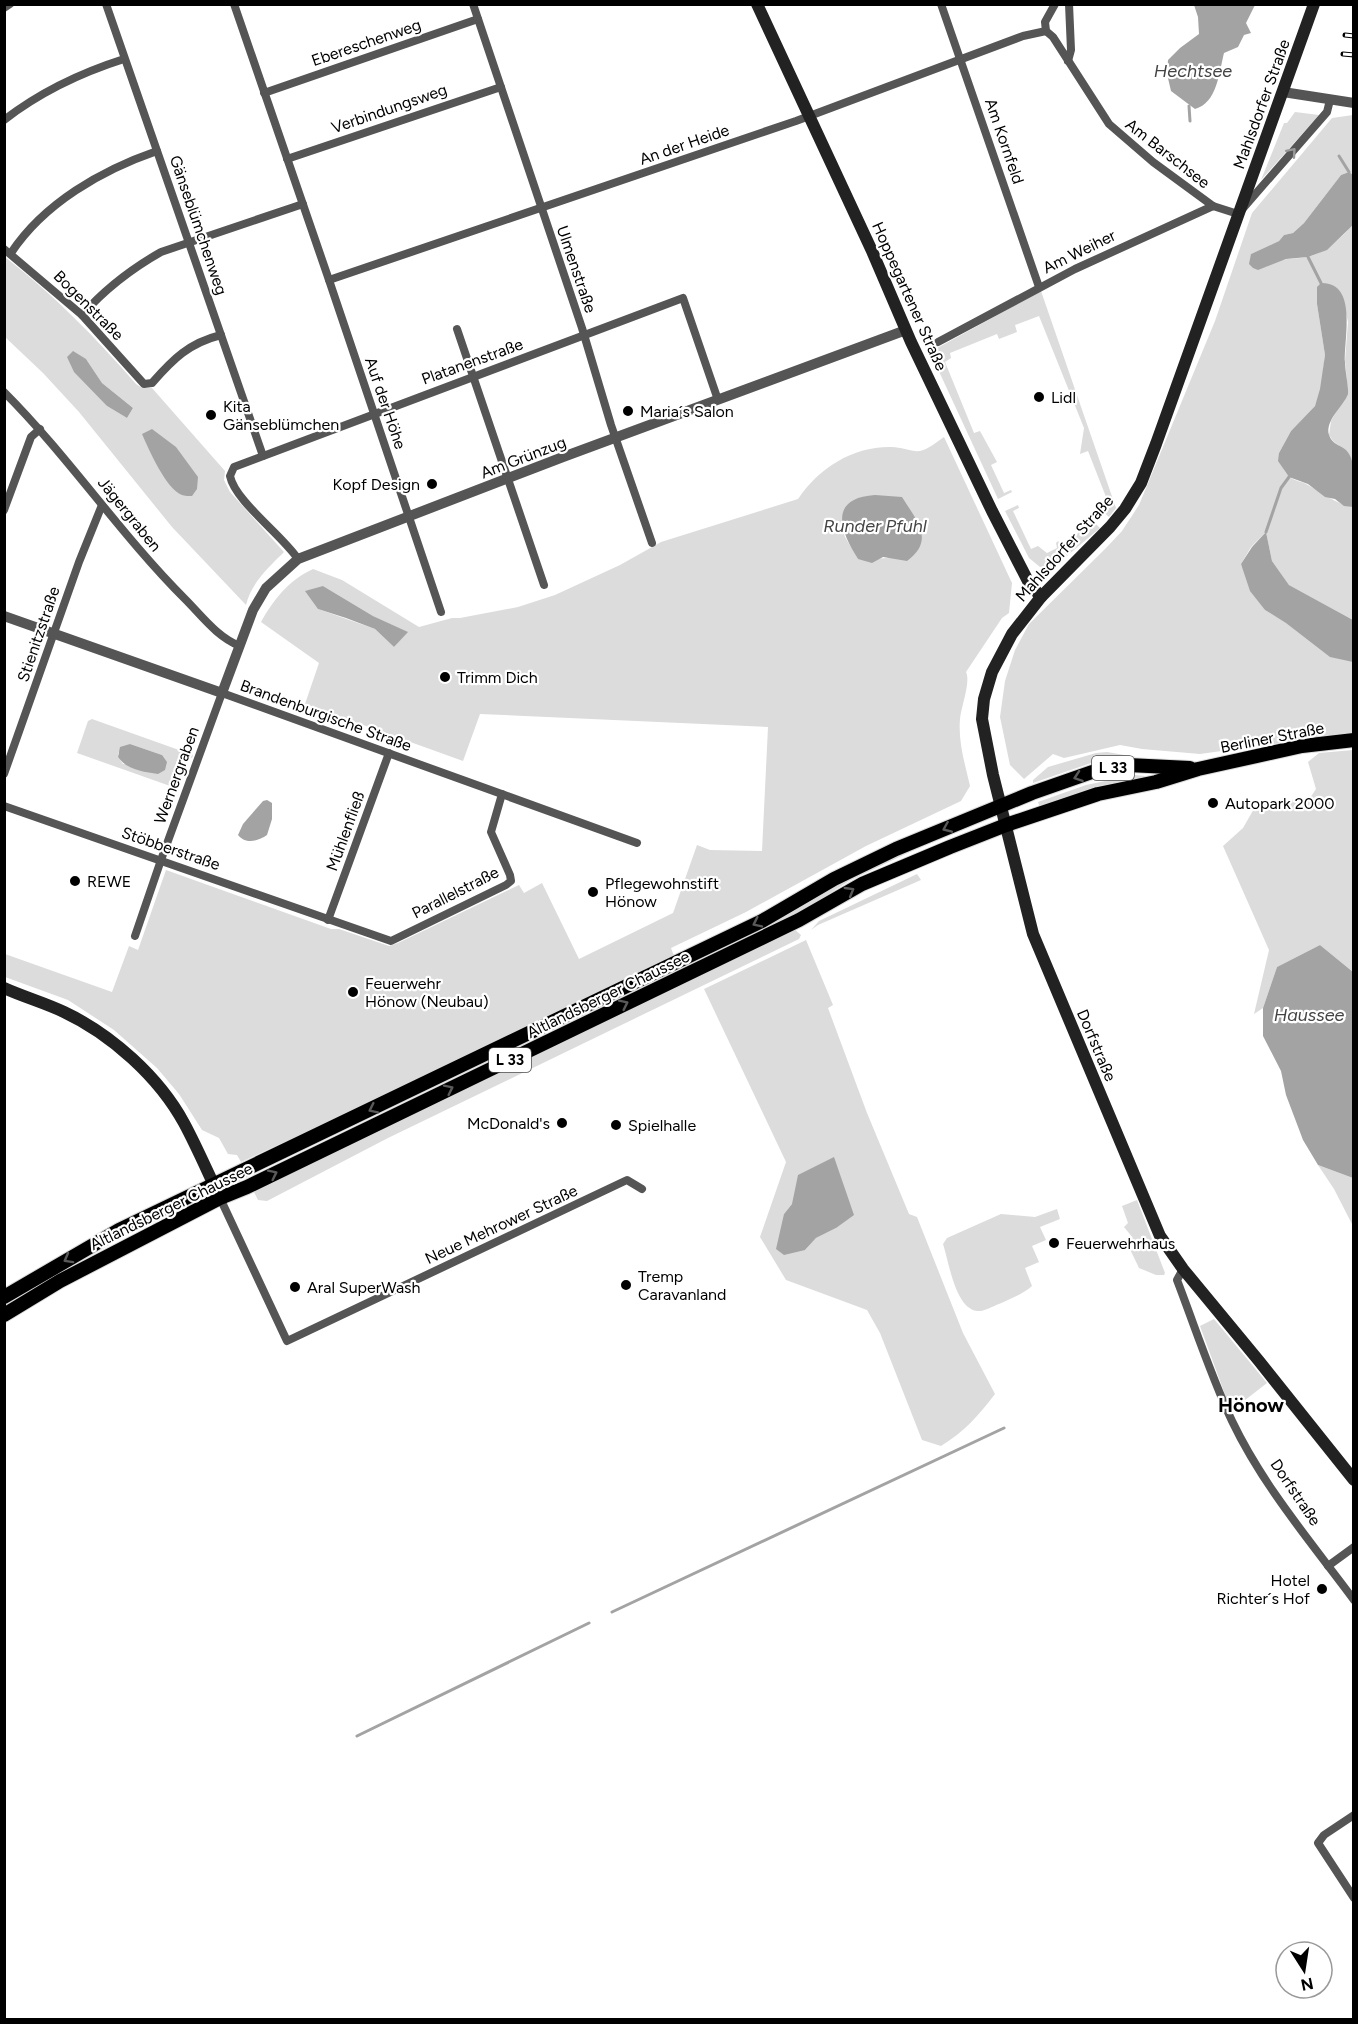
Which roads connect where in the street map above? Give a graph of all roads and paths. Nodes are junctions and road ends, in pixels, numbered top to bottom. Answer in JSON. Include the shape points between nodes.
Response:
{"nodes":[{"id":1,"x":10,"y":4,"type":"edge"},
{"id":2,"x":106,"y":4,"type":"edge"},
{"id":3,"x":234,"y":4,"type":"edge"},
{"id":4,"x":473,"y":4,"type":"edge"},
{"id":5,"x":758,"y":4,"type":"edge"},
{"id":6,"x":941,"y":4,"type":"edge"},
{"id":7,"x":1055,"y":4,"type":"edge"},
{"id":8,"x":1069,"y":4,"type":"edge"},
{"id":9,"x":1314,"y":4,"type":"edge"},
{"id":10,"x":4,"y":8,"type":"edge"},
{"id":11,"x":478,"y":19,"type":"junction"},
{"id":12,"x":1046,"y":31,"type":"junction"},
{"id":13,"x":124,"y":58,"type":"junction"},
{"id":14,"x":960,"y":60,"type":"junction"},
{"id":15,"x":1068,"y":61,"type":"junction"},
{"id":16,"x":501,"y":87,"type":"junction"},
{"id":17,"x":1283,"y":92,"type":"junction"},
{"id":18,"x":264,"y":93,"type":"junction"},
{"id":19,"x":1330,"y":100,"type":"junction"},
{"id":20,"x":1353,"y":103,"type":"edge"},
{"id":21,"x":810,"y":117,"type":"junction"},
{"id":22,"x":4,"y":120,"type":"edge"},
{"id":23,"x":157,"y":151,"type":"junction"},
{"id":24,"x":287,"y":159,"type":"junction"},
{"id":25,"x":303,"y":204,"type":"junction"},
{"id":26,"x":1213,"y":206,"type":"junction"},
{"id":27,"x":541,"y":208,"type":"junction"},
{"id":28,"x":1238,"y":214,"type":"junction"},
{"id":29,"x":188,"y":242,"type":"junction"},
{"id":30,"x":8,"y":251,"type":"edge"},
{"id":31,"x":329,"y":280,"type":"junction"},
{"id":32,"x":1039,"y":287,"type":"junction"},
{"id":33,"x":82,"y":315,"type":"junction"},
{"id":34,"x":457,"y":329,"type":"dead end"},
{"id":35,"x":906,"y":330,"type":"junction"},
{"id":36,"x":221,"y":335,"type":"junction"},
{"id":37,"x":582,"y":336,"type":"junction"},
{"id":38,"x":938,"y":342,"type":"dead end"},
{"id":39,"x":473,"y":377,"type":"junction"},
{"id":40,"x":4,"y":392,"type":"edge"},
{"id":41,"x":718,"y":400,"type":"junction"},
{"id":42,"x":374,"y":414,"type":"junction"},
{"id":43,"x":40,"y":429,"type":"junction"},
{"id":44,"x":616,"y":438,"type":"junction"},
{"id":45,"x":263,"y":456,"type":"junction"},
{"id":46,"x":508,"y":479,"type":"junction"},
{"id":47,"x":102,"y":505,"type":"junction"},
{"id":48,"x":4,"y":510,"type":"edge"},
{"id":49,"x":409,"y":516,"type":"junction"},
{"id":50,"x":652,"y":543,"type":"dead end"},
{"id":51,"x":298,"y":559,"type":"junction"},
{"id":52,"x":544,"y":585,"type":"dead end"},
{"id":53,"x":1041,"y":597,"type":"junction"},
{"id":54,"x":441,"y":612,"type":"dead end"},
{"id":55,"x":4,"y":616,"type":"edge"},
{"id":56,"x":54,"y":634,"type":"junction"},
{"id":57,"x":240,"y":646,"type":"junction"},
{"id":58,"x":222,"y":693,"type":"junction"},
{"id":59,"x":1353,"y":740,"type":"edge"},
{"id":60,"x":389,"y":753,"type":"junction"},
{"id":61,"x":1198,"y":769,"type":"junction"},
{"id":62,"x":4,"y":774,"type":"edge"},
{"id":63,"x":502,"y":794,"type":"junction"},
{"id":64,"x":1001,"y":805,"type":"junction"},
{"id":65,"x":4,"y":806,"type":"edge"},
{"id":66,"x":1006,"y":825,"type":"junction"},
{"id":67,"x":637,"y":843,"type":"dead end"},
{"id":68,"x":161,"y":860,"type":"junction"},
{"id":69,"x":328,"y":920,"type":"junction"},
{"id":70,"x":135,"y":936,"type":"dead end"},
{"id":71,"x":5,"y":989,"type":"edge"},
{"id":72,"x":213,"y":1184,"type":"junction"},
{"id":73,"x":642,"y":1189,"type":"dead end"},
{"id":74,"x":220,"y":1198,"type":"junction"},
{"id":75,"x":1183,"y":1269,"type":"junction"},
{"id":76,"x":4,"y":1297,"type":"edge"},
{"id":77,"x":4,"y":1315,"type":"edge"},
{"id":78,"x":1353,"y":1480,"type":"edge"},
{"id":79,"x":1353,"y":1547,"type":"edge"},
{"id":80,"x":1328,"y":1566,"type":"junction"},
{"id":81,"x":1353,"y":1600,"type":"edge"},
{"id":82,"x":1353,"y":1815,"type":"edge"},
{"id":83,"x":1353,"y":1898,"type":"edge"}],
"edges":[{"from":1,"to":10,"type":"street"},
{"from":2,"to":13,"type":"street","name":"Gänseblümchenweg"},
{"from":3,"to":18,"type":"street","name":"Auf der Höhe"},
{"from":4,"to":11,"type":"street","name":"Ulmenstraße"},
{"from":5,"to":21,"type":"main road","name":"Hoppegartener Straße"},
{"from":6,"to":14,"type":"street","name":"Am Kornfeld"},
{"from":7,"to":12,"type":"street","via":[[1045,22]]},
{"from":8,"to":15,"type":"street"},
{"from":9,"to":17,"type":"main road","name":"Mahlsdorfer Straße"},
{"from":11,"to":16,"type":"street","name":"Ulmenstraße"},
{"from":11,"to":18,"type":"street","name":"Ebereschenweg"},
{"from":12,"to":14,"type":"street","name":"An der Heide"},
{"from":12,"to":15,"type":"street","name":"Am Barschsee"},
{"from":13,"to":22,"type":"street","via":[[59,86]]},
{"from":13,"to":23,"type":"street","name":"Gänseblümchenweg"},
{"from":14,"to":21,"type":"street","name":"An der Heide"},
{"from":14,"to":32,"type":"street","name":"Am Kornfeld"},
{"from":15,"to":26,"type":"street","name":"Am Barschsee","via":[[1117,133]]},
{"from":16,"to":24,"type":"street","name":"Verbindungsweg"},
{"from":16,"to":27,"type":"street","name":"Ulmenstraße"},
{"from":17,"to":19,"type":"street"},
{"from":17,"to":28,"type":"main road","name":"Mahlsdorfer Straße"},
{"from":18,"to":24,"type":"street","name":"Auf der Höhe"},
{"from":19,"to":20,"type":"street"},
{"from":28,"to":19,"type":"street","name":"Mahlsdorfer Straße","one_way":true,"via":[[1328,112]]},
{"from":21,"to":27,"type":"street","name":"An der Heide"},
{"from":21,"to":35,"type":"main road","name":"Hoppegartener Straße"},
{"from":23,"to":29,"type":"street","name":"Gänseblümchenweg"},
{"from":23,"to":30,"type":"street","via":[[91,180]]},
{"from":24,"to":25,"type":"street","name":"Auf der Höhe"},
{"from":25,"to":29,"type":"street"},
{"from":25,"to":31,"type":"street","name":"Auf der Höhe"},
{"from":26,"to":28,"type":"street"},
{"from":26,"to":32,"type":"street","name":"Am Weiher"},
{"from":27,"to":31,"type":"street","name":"An der Heide"},
{"from":27,"to":37,"type":"street","name":"Ulmenstraße"},
{"from":28,"to":53,"type":"main road","name":"Mahlsdorfer Straße","via":[[1141,483],[1110,527]]},
{"from":29,"to":33,"type":"street","via":[[141,264],[111,285]]},
{"from":29,"to":36,"type":"street","name":"Gänseblümchenweg"},
{"from":30,"to":33,"type":"street","name":"Bogenstraße"},
{"from":31,"to":42,"type":"street","name":"Auf der Höhe"},
{"from":32,"to":38,"type":"street","name":"Am Weiher"},
{"from":33,"to":36,"type":"street","name":"Bogenstraße","via":[[144,384],[152,383],[191,346]]},
{"from":34,"to":39,"type":"street"},
{"from":35,"to":41,"type":"street","name":"Am Grünzug"},
{"from":35,"to":53,"type":"main road","name":"Hoppegartener Straße","via":[[992,511],[1029,583]]},
{"from":36,"to":45,"type":"street","name":"Gänseblümchenweg"},
{"from":37,"to":39,"type":"street","name":"Platanenstraße"},
{"from":37,"to":41,"type":"street","name":"Platanenstraße","via":[[683,298]]},
{"from":37,"to":44,"type":"street","name":"Ulmenstraße"},
{"from":39,"to":42,"type":"street","name":"Platanenstraße"},
{"from":39,"to":46,"type":"street"},
{"from":40,"to":43,"type":"street","name":"Jägergraben"},
{"from":41,"to":44,"type":"street","name":"Am Grünzug"},
{"from":42,"to":45,"type":"street","name":"Platanenstraße"},
{"from":42,"to":49,"type":"street","name":"Auf der Höhe"},
{"from":43,"to":47,"type":"street","name":"Jägergraben"},
{"from":43,"to":48,"type":"street","via":[[31,437]]},
{"from":44,"to":46,"type":"street","name":"Am Grünzug"},
{"from":44,"to":50,"type":"street","name":"Ulmenstraße"},
{"from":45,"to":51,"type":"street","name":"Platanenstraße","via":[[234,467],[231,483]]},
{"from":46,"to":49,"type":"street","name":"Am Grünzug"},
{"from":46,"to":52,"type":"street"},
{"from":47,"to":56,"type":"street","name":"Stienitzstraße"},
{"from":47,"to":57,"type":"street","name":"Jägergraben","via":[[188,603],[221,636]]},
{"from":49,"to":51,"type":"street","name":"Am Grünzug"},
{"from":49,"to":54,"type":"street","name":"Auf der Höhe"},
{"from":51,"to":57,"type":"street","name":"Am Grünzug","via":[[266,588]]},
{"from":53,"to":64,"type":"main road","name":"Mahlsdorfer Straße","via":[[1012,634],[992,672],[984,699],[982,719]]},
{"from":55,"to":56,"type":"street","name":"Brandenburgische Straße"},
{"from":56,"to":58,"type":"street","name":"Brandenburgische Straße"},
{"from":56,"to":62,"type":"street","name":"Stienitzstraße"},
{"from":57,"to":58,"type":"street","name":"Am Grünzug"},
{"from":58,"to":60,"type":"street","name":"Brandenburgische Straße"},
{"from":58,"to":68,"type":"street","name":"Wernergraben"},
{"from":59,"to":61,"type":"main road","name":"Berliner Straße","number":"L 33"},
{"from":60,"to":63,"type":"street","name":"Brandenburgische Straße"},
{"from":60,"to":69,"type":"street","name":"Mühlenfließ"},
{"from":61,"to":64,"type":"main road","name":"Berliner Straße","number":"L 33","one_way":true,"via":[[1128,765],[1092,772]]},
{"from":61,"to":66,"type":"main road","name":"Berliner Straße","number":"L 33","via":[[1098,794]]},
{"from":63,"to":67,"type":"street","name":"Brandenburgische Straße"},
{"from":63,"to":69,"type":"street","name":"Parallelstraße","via":[[491,832],[510,875],[511,881],[506,885],[391,941]]},
{"from":64,"to":66,"type":"main road","name":"Mahlsdorfer Straße"},
{"from":64,"to":72,"type":"main road","name":"Altlandsberger Chaussee","number":"L 33","one_way":true,"via":[[834,879],[762,921]]},
{"from":65,"to":68,"type":"street","name":"Stöbberstraße"},
{"from":74,"to":66,"type":"main road","name":"Altlandsberger Chaussee","number":"L 33","one_way":true,"via":[[799,920],[862,884]]},
{"from":66,"to":75,"type":"main road","name":"Dorfstraße","via":[[1026,912],[1038,945],[1156,1227]]},
{"from":68,"to":69,"type":"street","name":"Stöbberstraße"},
{"from":68,"to":70,"type":"street","name":"Wernergraben"},
{"from":71,"to":72,"type":"main road","via":[[82,1022],[132,1059],[184,1122]]},
{"from":72,"to":74,"type":"main road"},
{"from":72,"to":76,"type":"main road","name":"Altlandsberger Chaussee","number":"L 33","one_way":true,"via":[[118,1230]]},
{"from":73,"to":74,"type":"street","name":"Neue Mehrower Straße","via":[[627,1180],[287,1341]]},
{"from":74,"to":77,"type":"main road","name":"Altlandsberger Chaussee","number":"L 33","via":[[60,1281]]},
{"from":75,"to":78,"type":"main road","name":"Dorfstraße"},
{"from":75,"to":80,"type":"street","name":"Dorfstraße","via":[[1178,1280],[1233,1422],[1267,1481]]},
{"from":79,"to":80,"type":"street"},
{"from":80,"to":81,"type":"street","name":"Dorfstraße"},
{"from":82,"to":83,"type":"street","via":[[1318,1843]]}]}
